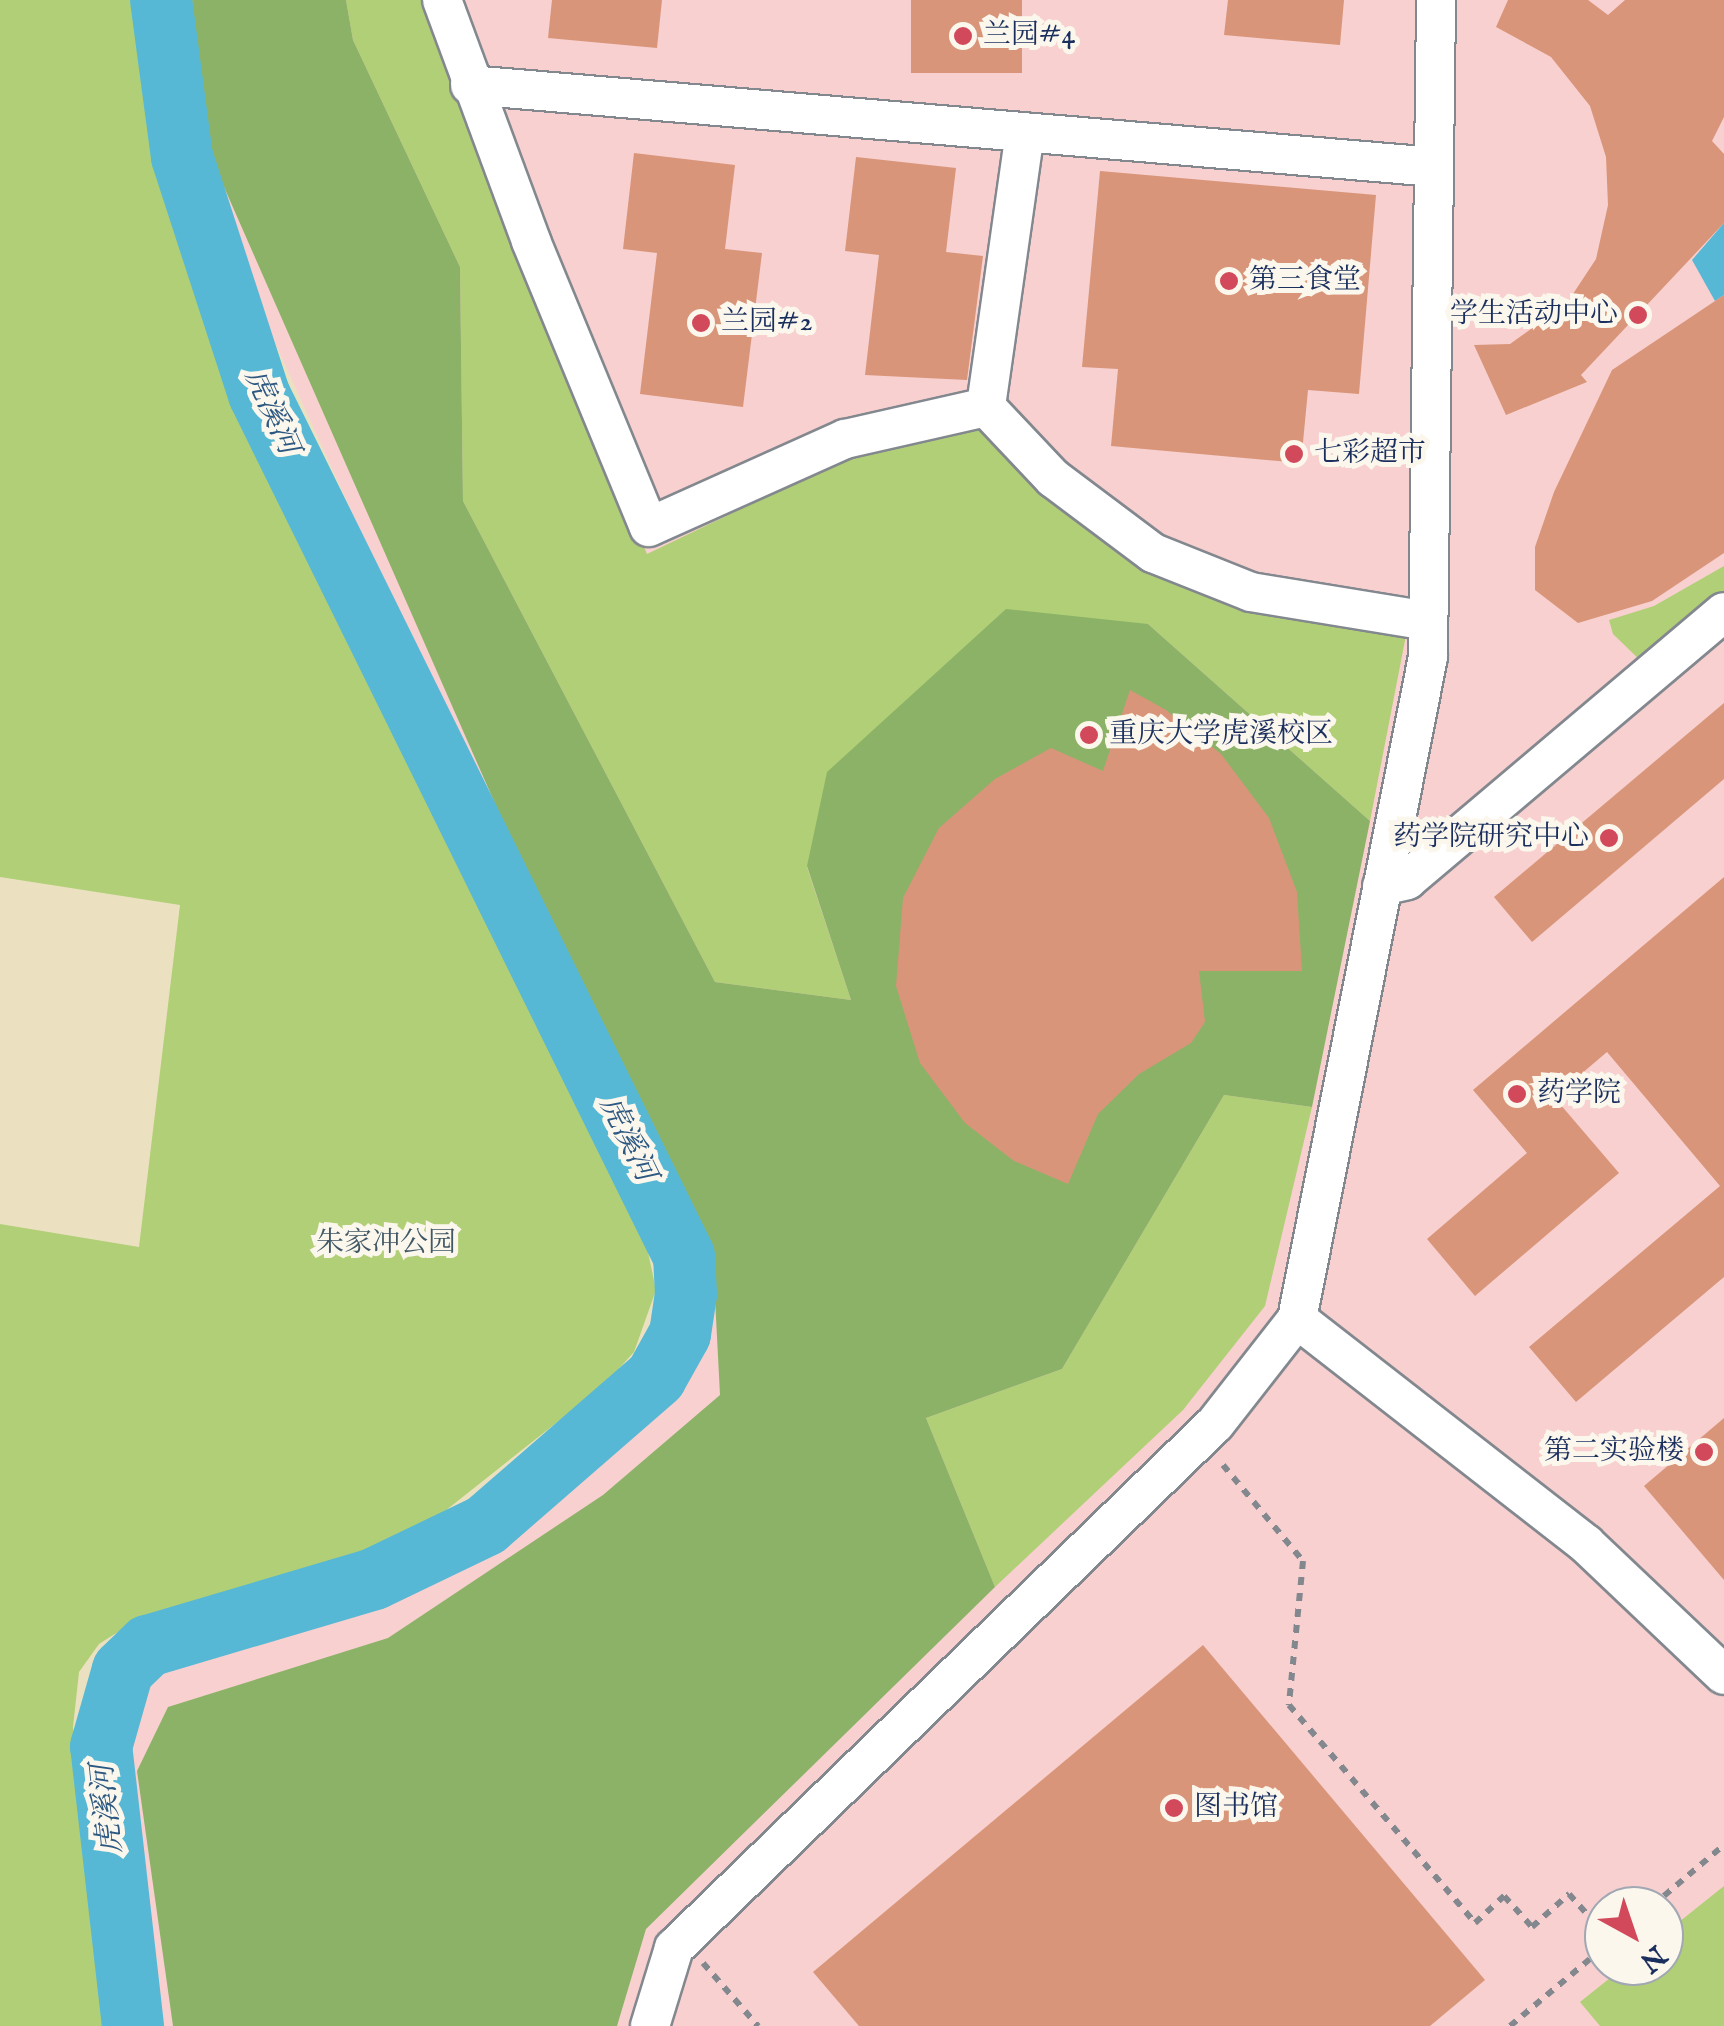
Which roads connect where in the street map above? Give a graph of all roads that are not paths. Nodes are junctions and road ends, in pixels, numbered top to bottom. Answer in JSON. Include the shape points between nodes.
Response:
{"nodes":[{"id":1,"x":442,"y":0,"type":"edge"},
{"id":2,"x":1436,"y":0,"type":"edge"},
{"id":3,"x":470,"y":85,"type":"junction"},
{"id":4,"x":1025,"y":132,"type":"junction"},
{"id":5,"x":1434,"y":168,"type":"junction"},
{"id":6,"x":986,"y":407,"type":"junction"},
{"id":7,"x":1724,"y":612,"type":"edge"},
{"id":8,"x":1428,"y":621,"type":"junction"},
{"id":9,"x":1382,"y":886,"type":"junction"},
{"id":10,"x":1297,"y":1319,"type":"junction"},
{"id":11,"x":1724,"y":1676,"type":"edge"},
{"id":12,"x":650,"y":2026,"type":"edge"}],
"edges":[{"from":1,"to":3,"type":"lane"},
{"from":2,"to":5,"type":"lane"},
{"from":3,"to":4,"type":"lane"},
{"from":3,"to":6,"type":"lane","via":[[649,527],[845,440]]},
{"from":4,"to":5,"type":"lane"},
{"from":4,"to":6,"type":"lane"},
{"from":5,"to":8,"type":"lane"},
{"from":6,"to":8,"type":"lane","via":[[1054,478],[1153,553],[1252,592]]},
{"from":7,"to":9,"type":"lane","via":[[1407,880]]},
{"from":8,"to":9,"type":"lane","via":[[1428,657]]},
{"from":9,"to":10,"type":"lane"},
{"from":10,"to":11,"type":"lane","via":[[1586,1544]]},
{"from":10,"to":12,"type":"lane","via":[[1200,1438],[674,1948]]}]}
